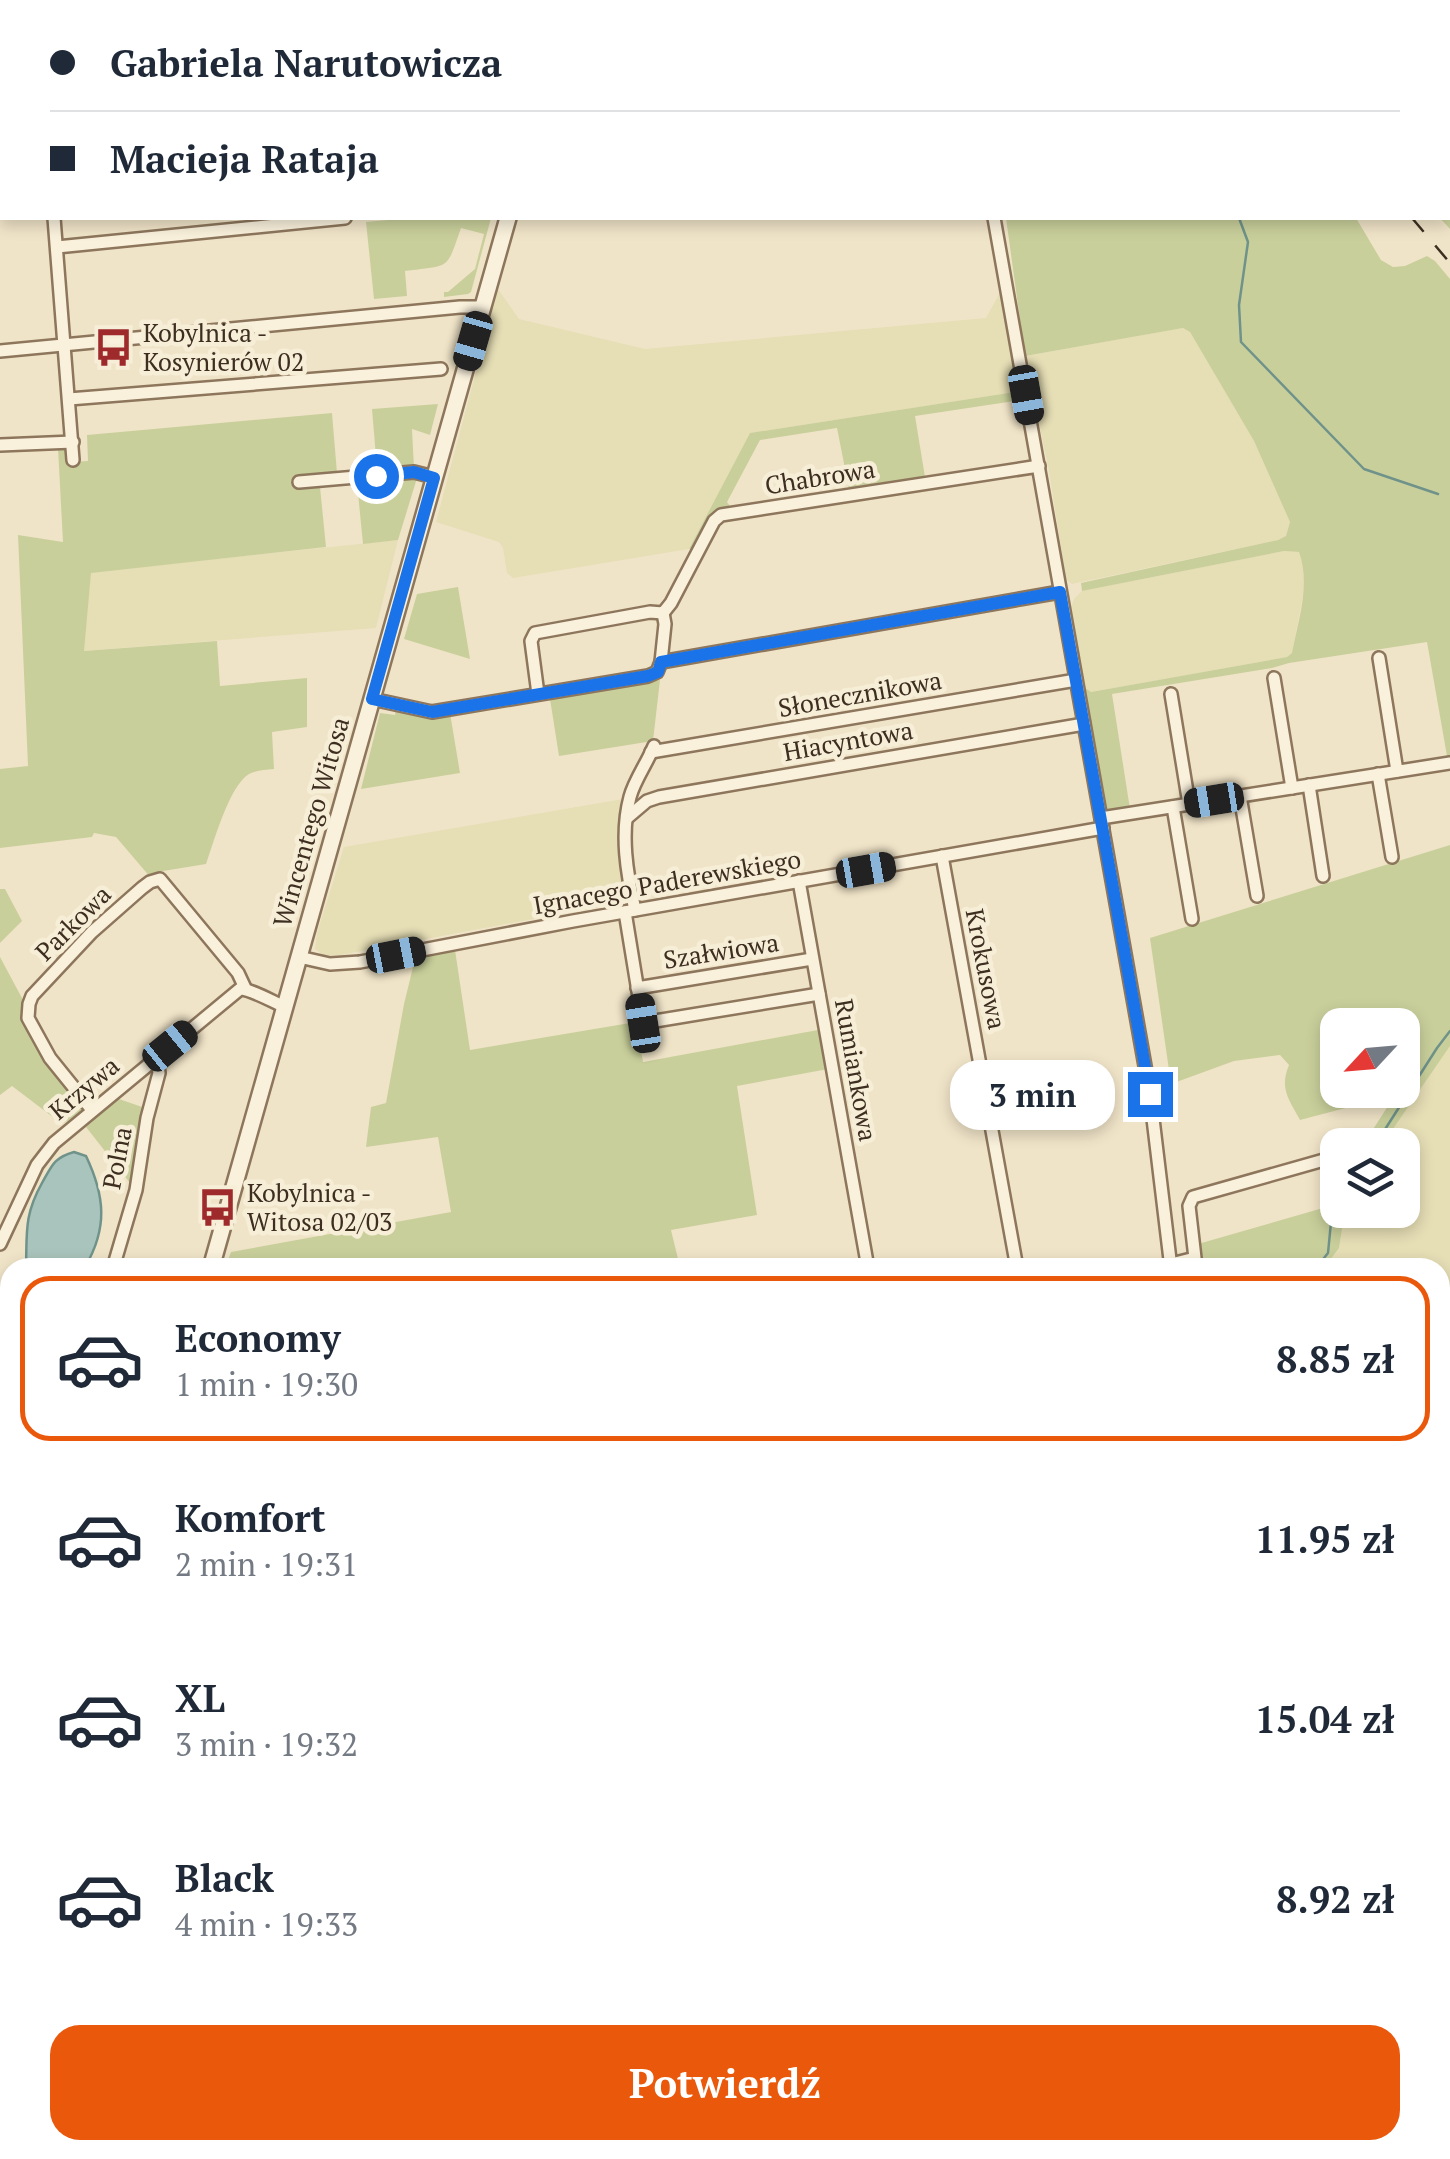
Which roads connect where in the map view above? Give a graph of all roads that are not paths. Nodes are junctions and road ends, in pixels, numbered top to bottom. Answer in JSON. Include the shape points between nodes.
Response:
{"nodes":[{"id":1,"x":54,"y":220,"type":"edge"},
{"id":2,"x":325,"y":220,"type":"edge"},
{"id":3,"x":507,"y":220,"type":"edge"},
{"id":4,"x":994,"y":220,"type":"edge"},
{"id":5,"x":58,"y":248,"type":"junction"},
{"id":6,"x":482,"y":307,"type":"junction"},
{"id":7,"x":65,"y":344,"type":"junction"},
{"id":8,"x":0,"y":351,"type":"edge"},
{"id":9,"x":441,"y":369,"type":"dead end"},
{"id":10,"x":69,"y":399,"type":"junction"},
{"id":11,"x":73,"y":442,"type":"junction"},
{"id":12,"x":0,"y":445,"type":"edge"},
{"id":13,"x":74,"y":460,"type":"dead end"},
{"id":14,"x":1039,"y":466,"type":"junction"},
{"id":15,"x":434,"y":478,"type":"junction"},
{"id":16,"x":298,"y":482,"type":"dead end"},
{"id":17,"x":1060,"y":592,"type":"junction"},
{"id":18,"x":664,"y":613,"type":"junction"},
{"id":19,"x":1379,"y":658,"type":"dead end"},
{"id":20,"x":661,"y":662,"type":"junction"},
{"id":21,"x":1274,"y":678,"type":"dead end"},
{"id":22,"x":1076,"y":680,"type":"junction"},
{"id":23,"x":538,"y":694,"type":"junction"},
{"id":24,"x":1171,"y":694,"type":"dead end"},
{"id":25,"x":372,"y":699,"type":"junction"},
{"id":26,"x":1084,"y":724,"type":"junction"},
{"id":27,"x":1448,"y":763,"type":"edge"},
{"id":28,"x":1397,"y":771,"type":"junction"},
{"id":29,"x":1378,"y":774,"type":"junction"},
{"id":30,"x":1450,"y":780,"type":"edge"},
{"id":31,"x":1309,"y":785,"type":"junction"},
{"id":32,"x":1292,"y":788,"type":"junction"},
{"id":33,"x":1240,"y":796,"type":"junction"},
{"id":34,"x":1189,"y":804,"type":"junction"},
{"id":35,"x":1173,"y":806,"type":"junction"},
{"id":36,"x":626,"y":818,"type":"junction"},
{"id":37,"x":1102,"y":823,"type":"junction"},
{"id":38,"x":942,"y":856,"type":"junction"},
{"id":39,"x":1392,"y":857,"type":"dead end"},
{"id":40,"x":1323,"y":876,"type":"dead end"},
{"id":41,"x":799,"y":881,"type":"junction"},
{"id":42,"x":1257,"y":896,"type":"dead end"},
{"id":43,"x":630,"y":911,"type":"junction"},
{"id":44,"x":1192,"y":919,"type":"dead end"},
{"id":45,"x":299,"y":958,"type":"junction"},
{"id":46,"x":812,"y":959,"type":"junction"},
{"id":47,"x":244,"y":988,"type":"junction"},
{"id":48,"x":638,"y":988,"type":"junction"},
{"id":49,"x":819,"y":994,"type":"junction"},
{"id":50,"x":285,"y":1006,"type":"junction"},
{"id":51,"x":643,"y":1023,"type":"junction"},
{"id":52,"x":646,"y":1040,"type":"dead end"},
{"id":53,"x":157,"y":1056,"type":"junction"},
{"id":54,"x":92,"y":1110,"type":"junction"},
{"id":55,"x":1320,"y":1161,"type":"edge"},
{"id":56,"x":0,"y":1244,"type":"edge"},
{"id":57,"x":116,"y":1258,"type":"edge"},
{"id":58,"x":214,"y":1258,"type":"edge"},
{"id":59,"x":866,"y":1258,"type":"edge"},
{"id":60,"x":1015,"y":1258,"type":"edge"},
{"id":61,"x":1170,"y":1258,"type":"edge"},
{"id":62,"x":1194,"y":1258,"type":"edge"}],
"edges":[{"from":1,"to":5,"type":"street"},
{"from":2,"to":5,"type":"street"},
{"from":3,"to":6,"type":"street","name":"Wincentego Witosa"},
{"from":4,"to":14,"type":"street"},
{"from":5,"to":7,"type":"street"},
{"from":6,"to":7,"type":"street"},
{"from":6,"to":15,"type":"street","name":"Wincentego Witosa"},
{"from":7,"to":8,"type":"street"},
{"from":7,"to":10,"type":"street"},
{"from":9,"to":10,"type":"street"},
{"from":10,"to":11,"type":"street"},
{"from":11,"to":12,"type":"street"},
{"from":11,"to":13,"type":"street"},
{"from":14,"to":17,"type":"street"},
{"from":14,"to":18,"type":"street","name":"Chabrowa","via":[[722,515]]},
{"from":15,"to":16,"type":"street","via":[[414,472]]},
{"from":15,"to":25,"type":"street","name":"Wincentego Witosa"},
{"from":17,"to":20,"type":"street"},
{"from":17,"to":22,"type":"street"},
{"from":18,"to":20,"type":"street","name":"Chabrowa"},
{"from":18,"to":23,"type":"street","via":[[535,633]]},
{"from":19,"to":28,"type":"street"},
{"from":20,"to":23,"type":"street","via":[[648,676]]},
{"from":21,"to":32,"type":"street"},
{"from":22,"to":26,"type":"street"},
{"from":22,"to":36,"type":"street","name":"Słonecznikowa","via":[[653,749]]},
{"from":23,"to":25,"type":"street","via":[[432,712]]},
{"from":24,"to":34,"type":"street"},
{"from":25,"to":45,"type":"street","name":"Wincentego Witosa"},
{"from":26,"to":36,"type":"street","name":"Hiacyntowa","via":[[660,796]]},
{"from":26,"to":37,"type":"street"},
{"from":27,"to":28,"type":"street","name":"Ignacego Paderewskiego"},
{"from":27,"to":30,"type":"street"},
{"from":28,"to":29,"type":"street","name":"Ignacego Paderewskiego"},
{"from":29,"to":31,"type":"street","name":"Ignacego Paderewskiego"},
{"from":29,"to":39,"type":"street"},
{"from":31,"to":32,"type":"street","name":"Ignacego Paderewskiego"},
{"from":31,"to":40,"type":"street"},
{"from":32,"to":33,"type":"street","name":"Ignacego Paderewskiego"},
{"from":33,"to":34,"type":"street","name":"Ignacego Paderewskiego"},
{"from":33,"to":42,"type":"street"},
{"from":34,"to":35,"type":"street","name":"Ignacego Paderewskiego"},
{"from":35,"to":37,"type":"street","name":"Ignacego Paderewskiego"},
{"from":35,"to":44,"type":"street"},
{"from":36,"to":43,"type":"street"},
{"from":37,"to":38,"type":"street","name":"Ignacego Paderewskiego"},
{"from":37,"to":61,"type":"street","via":[[1150,1094]]},
{"from":38,"to":41,"type":"street","name":"Ignacego Paderewskiego"},
{"from":38,"to":60,"type":"street","name":"Krokusowa"},
{"from":41,"to":43,"type":"street","name":"Ignacego Paderewskiego"},
{"from":41,"to":46,"type":"street","name":"Rumiankowa"},
{"from":43,"to":45,"type":"street","name":"Ignacego Paderewskiego","via":[[360,962]]},
{"from":43,"to":48,"type":"street"},
{"from":45,"to":50,"type":"street","name":"Wincentego Witosa"},
{"from":46,"to":48,"type":"street","name":"Szałwiowa"},
{"from":46,"to":49,"type":"street","name":"Rumiankowa"},
{"from":47,"to":50,"type":"street"},
{"from":47,"to":53,"type":"street","name":"Krzywa"},
{"from":47,"to":54,"type":"street","name":"Parkowa","via":[[160,879],[142,888],[28,1004],[28,1018],[50,1058]]},
{"from":48,"to":51,"type":"street"},
{"from":49,"to":51,"type":"street"},
{"from":49,"to":59,"type":"street","name":"Rumiankowa"},
{"from":50,"to":58,"type":"street","name":"Wincentego Witosa"},
{"from":51,"to":52,"type":"street"},
{"from":53,"to":54,"type":"street","name":"Krzywa"},
{"from":53,"to":57,"type":"street","name":"Polna","via":[[136,1190]]},
{"from":54,"to":56,"type":"street","name":"Krzywa","via":[[41,1158]]},
{"from":55,"to":62,"type":"street","via":[[1193,1197],[1188,1206]]}]}
